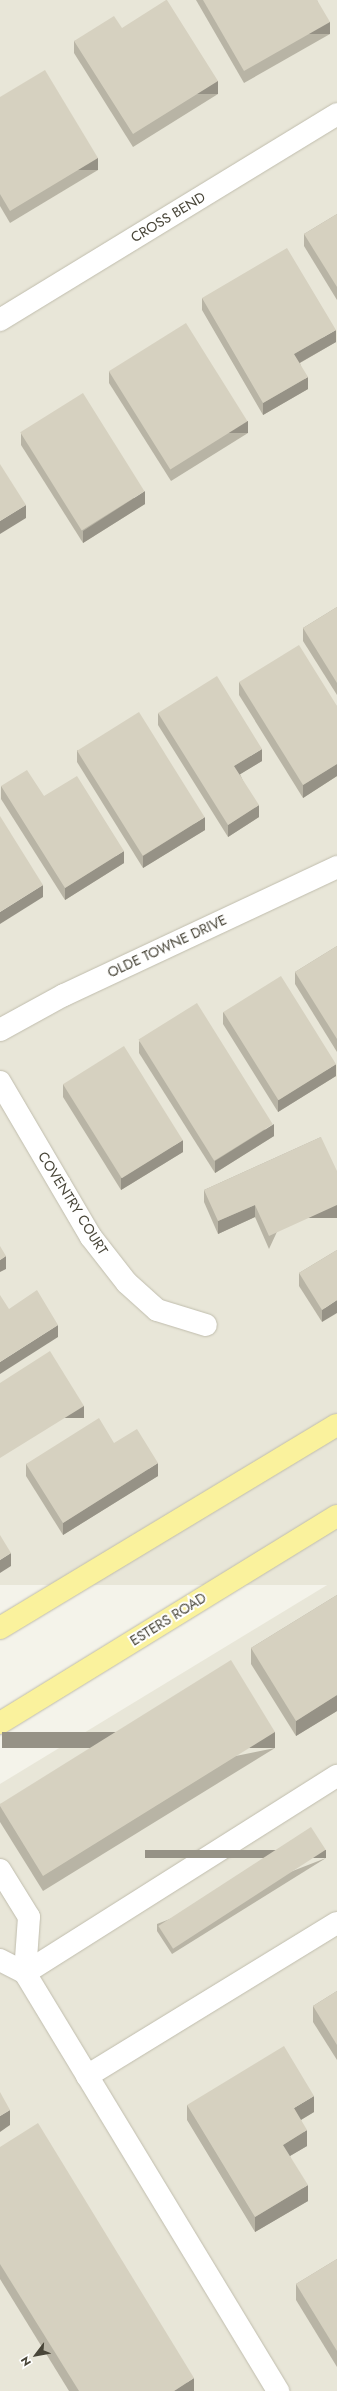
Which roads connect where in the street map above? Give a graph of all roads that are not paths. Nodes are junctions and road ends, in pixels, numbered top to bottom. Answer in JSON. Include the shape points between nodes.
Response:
{"nodes":[{"id":1,"x":337,"y":114,"type":"edge"},
{"id":2,"x":0,"y":320,"type":"edge"},
{"id":3,"x":337,"y":866,"type":"edge"},
{"id":4,"x":0,"y":1030,"type":"edge"},
{"id":5,"x":0,"y":1082,"type":"edge"},
{"id":6,"x":206,"y":1325,"type":"dead end"},
{"id":7,"x":337,"y":1425,"type":"edge"},
{"id":8,"x":337,"y":1516,"type":"edge"},
{"id":9,"x":0,"y":1628,"type":"edge"},
{"id":10,"x":0,"y":1723,"type":"edge"},
{"id":11,"x":337,"y":1776,"type":"edge"},
{"id":12,"x":0,"y":1870,"type":"edge"},
{"id":13,"x":337,"y":1923,"type":"edge"},
{"id":14,"x":0,"y":1960,"type":"edge"},
{"id":15,"x":25,"y":1973,"type":"junction"},
{"id":16,"x":87,"y":2076,"type":"junction"},
{"id":17,"x":278,"y":2391,"type":"edge"}],
"edges":[{"from":1,"to":2,"type":"street","name":"CROSS BEND"},
{"from":3,"to":4,"type":"street","name":"OLDE TOWNE DRIVE","via":[[64,995]]},
{"from":5,"to":6,"type":"street","name":"COVENTRY COURT","via":[[91,1237],[126,1283],[157,1310]]},
{"from":7,"to":9,"type":"main road"},
{"from":8,"to":10,"type":"main road","name":"ESTERS ROAD"},
{"from":11,"to":15,"type":"street"},
{"from":12,"to":15,"type":"street","via":[[29,1917]]},
{"from":13,"to":16,"type":"street"},
{"from":14,"to":15,"type":"street"},
{"from":15,"to":16,"type":"street"},
{"from":16,"to":17,"type":"street"}]}
